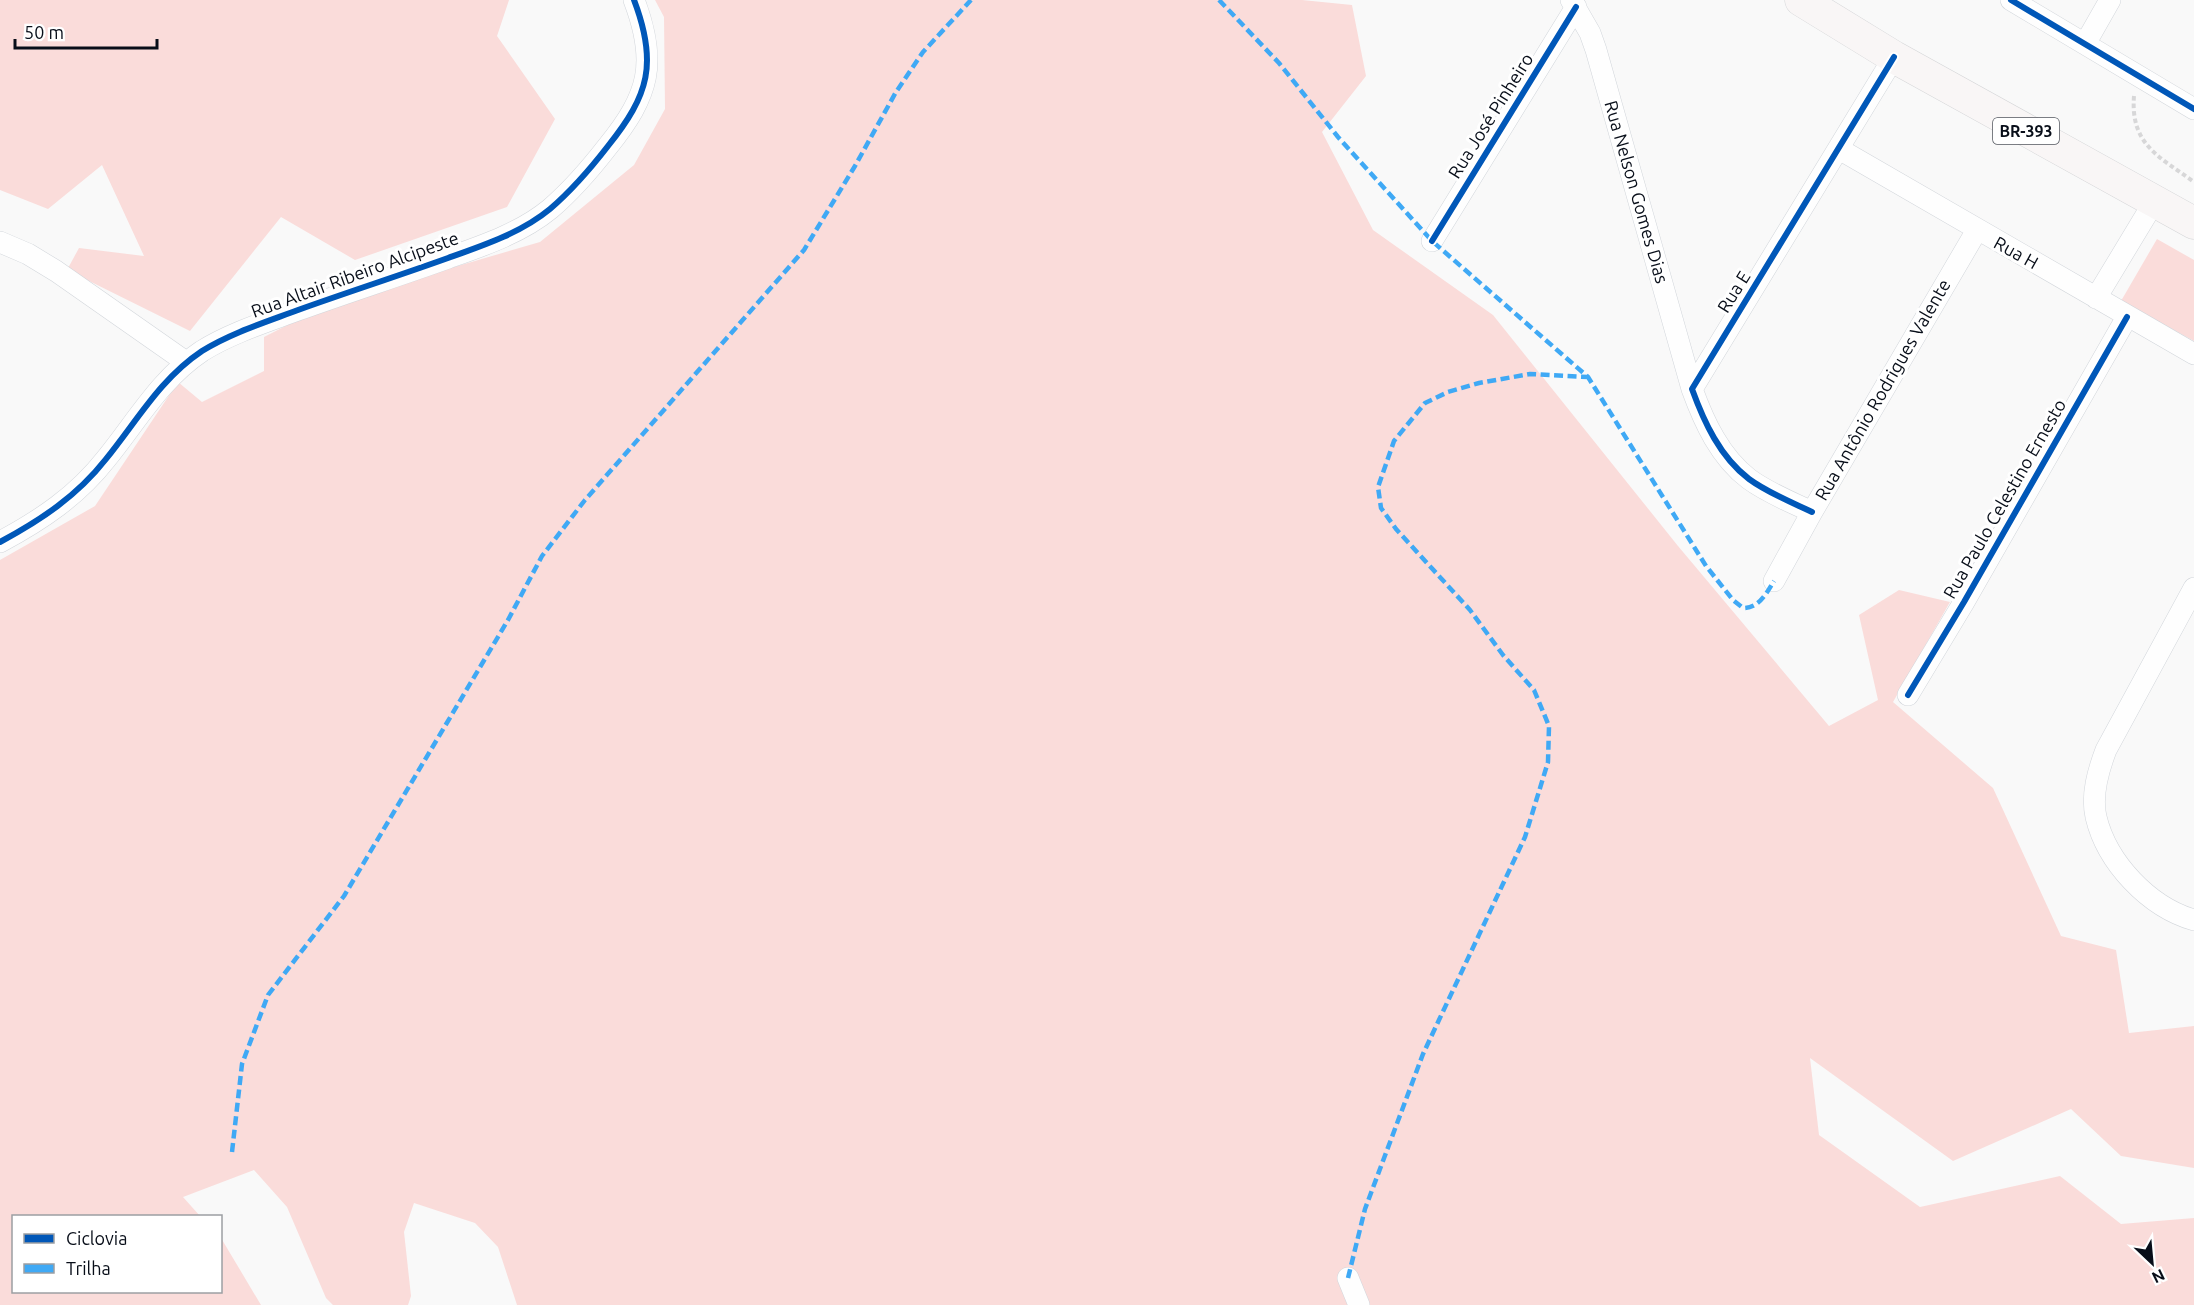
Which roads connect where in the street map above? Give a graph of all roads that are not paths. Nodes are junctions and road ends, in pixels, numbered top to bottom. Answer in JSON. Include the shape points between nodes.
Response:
{"nodes":[{"id":1,"x":634,"y":0,"type":"edge"},
{"id":2,"x":1801,"y":0,"type":"edge"},
{"id":3,"x":2011,"y":0,"type":"edge"},
{"id":4,"x":2110,"y":0,"type":"edge"},
{"id":5,"x":1574,"y":3,"type":"edge"},
{"id":6,"x":2085,"y":44,"type":"junction"},
{"id":7,"x":1894,"y":57,"type":"junction"},
{"id":8,"x":2194,"y":109,"type":"edge"},
{"id":9,"x":1839,"y":149,"type":"junction"},
{"id":10,"x":2154,"y":202,"type":"junction"},
{"id":11,"x":2194,"y":223,"type":"edge"},
{"id":12,"x":1977,"y":230,"type":"junction"},
{"id":13,"x":1432,"y":241,"type":"dead end"},
{"id":14,"x":0,"y":242,"type":"edge"},
{"id":15,"x":2096,"y":298,"type":"junction"},
{"id":16,"x":2127,"y":317,"type":"junction"},
{"id":17,"x":2194,"y":354,"type":"edge"},
{"id":18,"x":186,"y":362,"type":"junction"},
{"id":19,"x":1692,"y":389,"type":"junction"},
{"id":20,"x":1812,"y":512,"type":"junction"},
{"id":21,"x":0,"y":542,"type":"edge"},
{"id":22,"x":1774,"y":581,"type":"dead end"},
{"id":23,"x":2194,"y":588,"type":"edge"},
{"id":24,"x":1908,"y":695,"type":"dead end"},
{"id":25,"x":2193,"y":919,"type":"edge"},
{"id":26,"x":1348,"y":1278,"type":"dead end"},
{"id":27,"x":1359,"y":1305,"type":"edge"}],
"edges":[{"from":1,"to":18,"type":"street","name":"Rua Altair Ribeiro Alcipeste","via":[[647,50],[646,76],[639,101],[604,152],[549,210],[466,251],[232,336]]},
{"from":2,"to":7,"type":"main road","number":"BR-393"},
{"from":3,"to":6,"type":"street"},
{"from":4,"to":6,"type":"street"},
{"from":5,"to":13,"type":"street","name":"Rua José Pinheiro"},
{"from":5,"to":19,"type":"street","name":"Rua Nelson Gomes Dias","via":[[1596,50]]},
{"from":6,"to":8,"type":"street"},
{"from":7,"to":9,"type":"street","name":"Rua E"},
{"from":7,"to":10,"type":"main road","number":"BR-393"},
{"from":9,"to":12,"type":"street","name":"Rua H"},
{"from":9,"to":19,"type":"street","name":"Rua E"},
{"from":10,"to":11,"type":"main road","number":"BR-393"},
{"from":10,"to":15,"type":"street"},
{"from":12,"to":15,"type":"street","name":"Rua H"},
{"from":12,"to":20,"type":"street","name":"Rua Antônio Rodrigues Valente"},
{"from":14,"to":18,"type":"street","via":[[56,271]]},
{"from":15,"to":16,"type":"street","name":"Rua H"},
{"from":16,"to":17,"type":"street","name":"Rua H"},
{"from":16,"to":24,"type":"street","name":"Rua Paulo Celestino Ernesto"},
{"from":18,"to":21,"type":"street","name":"Rua Altair Ribeiro Alcipeste","via":[[159,388],[82,486],[60,506]]},
{"from":19,"to":20,"type":"street","via":[[1708,427],[1739,470],[1764,489]]},
{"from":20,"to":22,"type":"street","name":"Rua Antônio Rodrigues Valente"},
{"from":23,"to":25,"type":"street","via":[[2106,750],[2095,800],[2103,835],[2122,869],[2163,905]]},
{"from":26,"to":27,"type":"street"}]}
